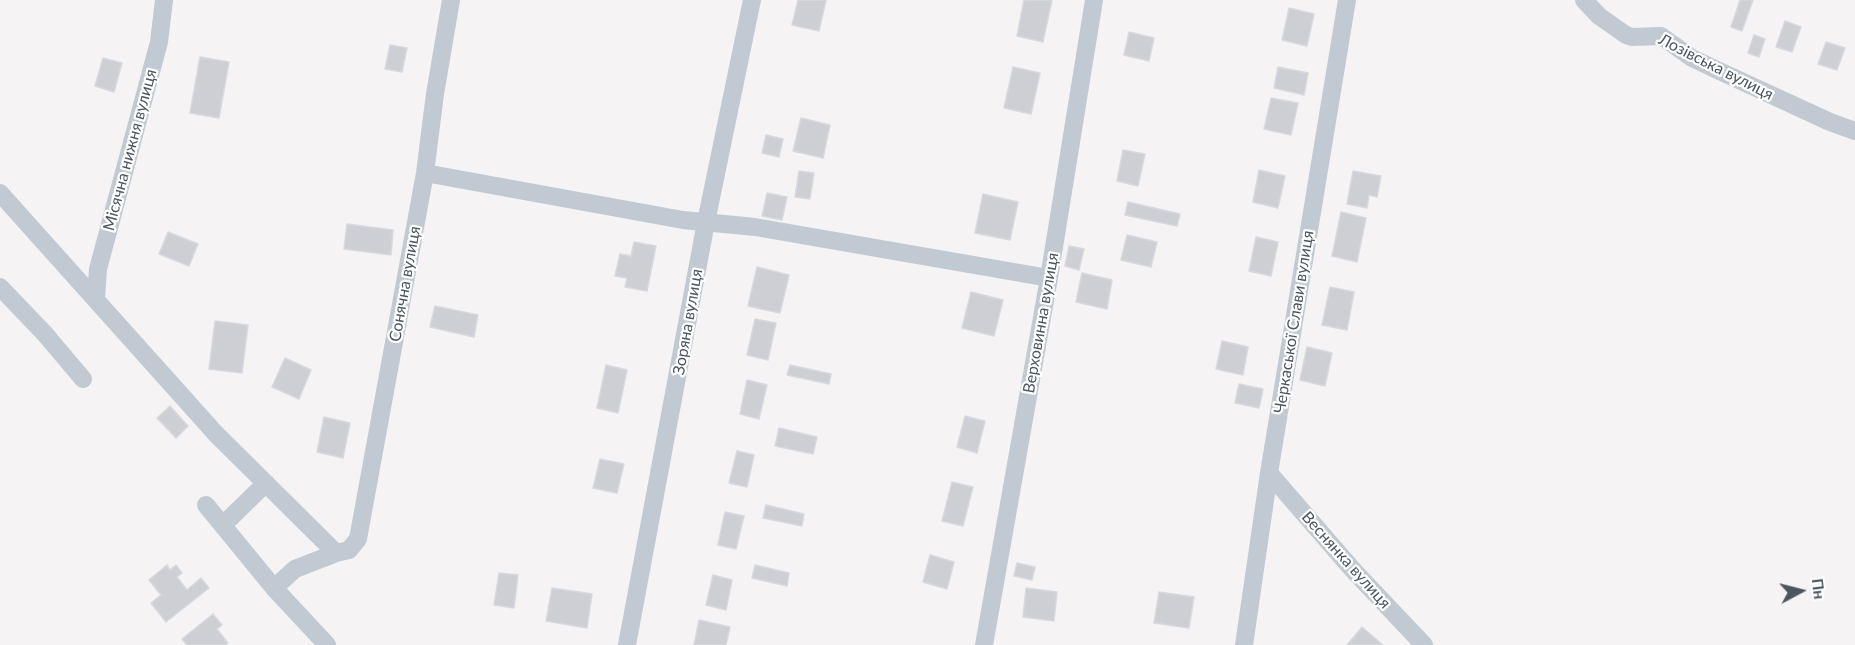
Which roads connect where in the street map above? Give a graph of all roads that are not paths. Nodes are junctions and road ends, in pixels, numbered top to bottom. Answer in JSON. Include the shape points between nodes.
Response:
{"nodes":[{"id":1,"x":164,"y":0,"type":"edge"},
{"id":2,"x":451,"y":0,"type":"edge"},
{"id":3,"x":752,"y":0,"type":"edge"},
{"id":4,"x":1094,"y":0,"type":"edge"},
{"id":5,"x":1347,"y":0,"type":"edge"},
{"id":6,"x":1584,"y":0,"type":"edge"},
{"id":7,"x":1855,"y":132,"type":"edge"},
{"id":8,"x":425,"y":173,"type":"junction"},
{"id":9,"x":0,"y":193,"type":"edge"},
{"id":10,"x":706,"y":222,"type":"junction"},
{"id":11,"x":1049,"y":278,"type":"junction"},
{"id":12,"x":0,"y":287,"type":"edge"},
{"id":13,"x":96,"y":299,"type":"junction"},
{"id":14,"x":83,"y":379,"type":"dead end"},
{"id":15,"x":1269,"y":473,"type":"junction"},
{"id":16,"x":266,"y":483,"type":"junction"},
{"id":17,"x":206,"y":505,"type":"dead end"},
{"id":18,"x":223,"y":525,"type":"junction"},
{"id":19,"x":336,"y":552,"type":"junction"},
{"id":20,"x":274,"y":588,"type":"junction"},
{"id":21,"x":327,"y":645,"type":"edge"},
{"id":22,"x":627,"y":645,"type":"edge"},
{"id":23,"x":984,"y":645,"type":"edge"},
{"id":24,"x":1244,"y":645,"type":"edge"},
{"id":25,"x":1424,"y":645,"type":"edge"}],
"edges":[{"from":1,"to":13,"type":"street","name":"Місячна нижня вулиця","via":[[159,42],[98,269]]},
{"from":2,"to":8,"type":"street","name":"Сонячна вулиця"},
{"from":3,"to":10,"type":"street","name":"Зоряна вулиця"},
{"from":4,"to":11,"type":"street","name":"Верховинна вулиця"},
{"from":5,"to":15,"type":"street","name":"Черкаської Слави вулиця"},
{"from":6,"to":7,"type":"street","name":"Лозівська вулиця","via":[[1626,36],[1661,36],[1714,69]]},
{"from":8,"to":10,"type":"street"},
{"from":8,"to":19,"type":"street","name":"Сонячна вулиця","via":[[358,539],[349,550]]},
{"from":9,"to":13,"type":"street"},
{"from":10,"to":11,"type":"street"},
{"from":10,"to":22,"type":"street","name":"Зоряна вулиця"},
{"from":11,"to":23,"type":"street","name":"Верховинна вулиця"},
{"from":12,"to":14,"type":"street"},
{"from":13,"to":16,"type":"street","via":[[216,434]]},
{"from":15,"to":24,"type":"street","name":"Черкаської Слави вулиця"},
{"from":15,"to":25,"type":"street","name":"Веснянка вулиця"},
{"from":16,"to":18,"type":"street"},
{"from":16,"to":19,"type":"street"},
{"from":17,"to":18,"type":"street"},
{"from":18,"to":20,"type":"street"},
{"from":19,"to":20,"type":"street","name":"Сонячна вулиця","via":[[295,569]]},
{"from":20,"to":21,"type":"street"}]}
